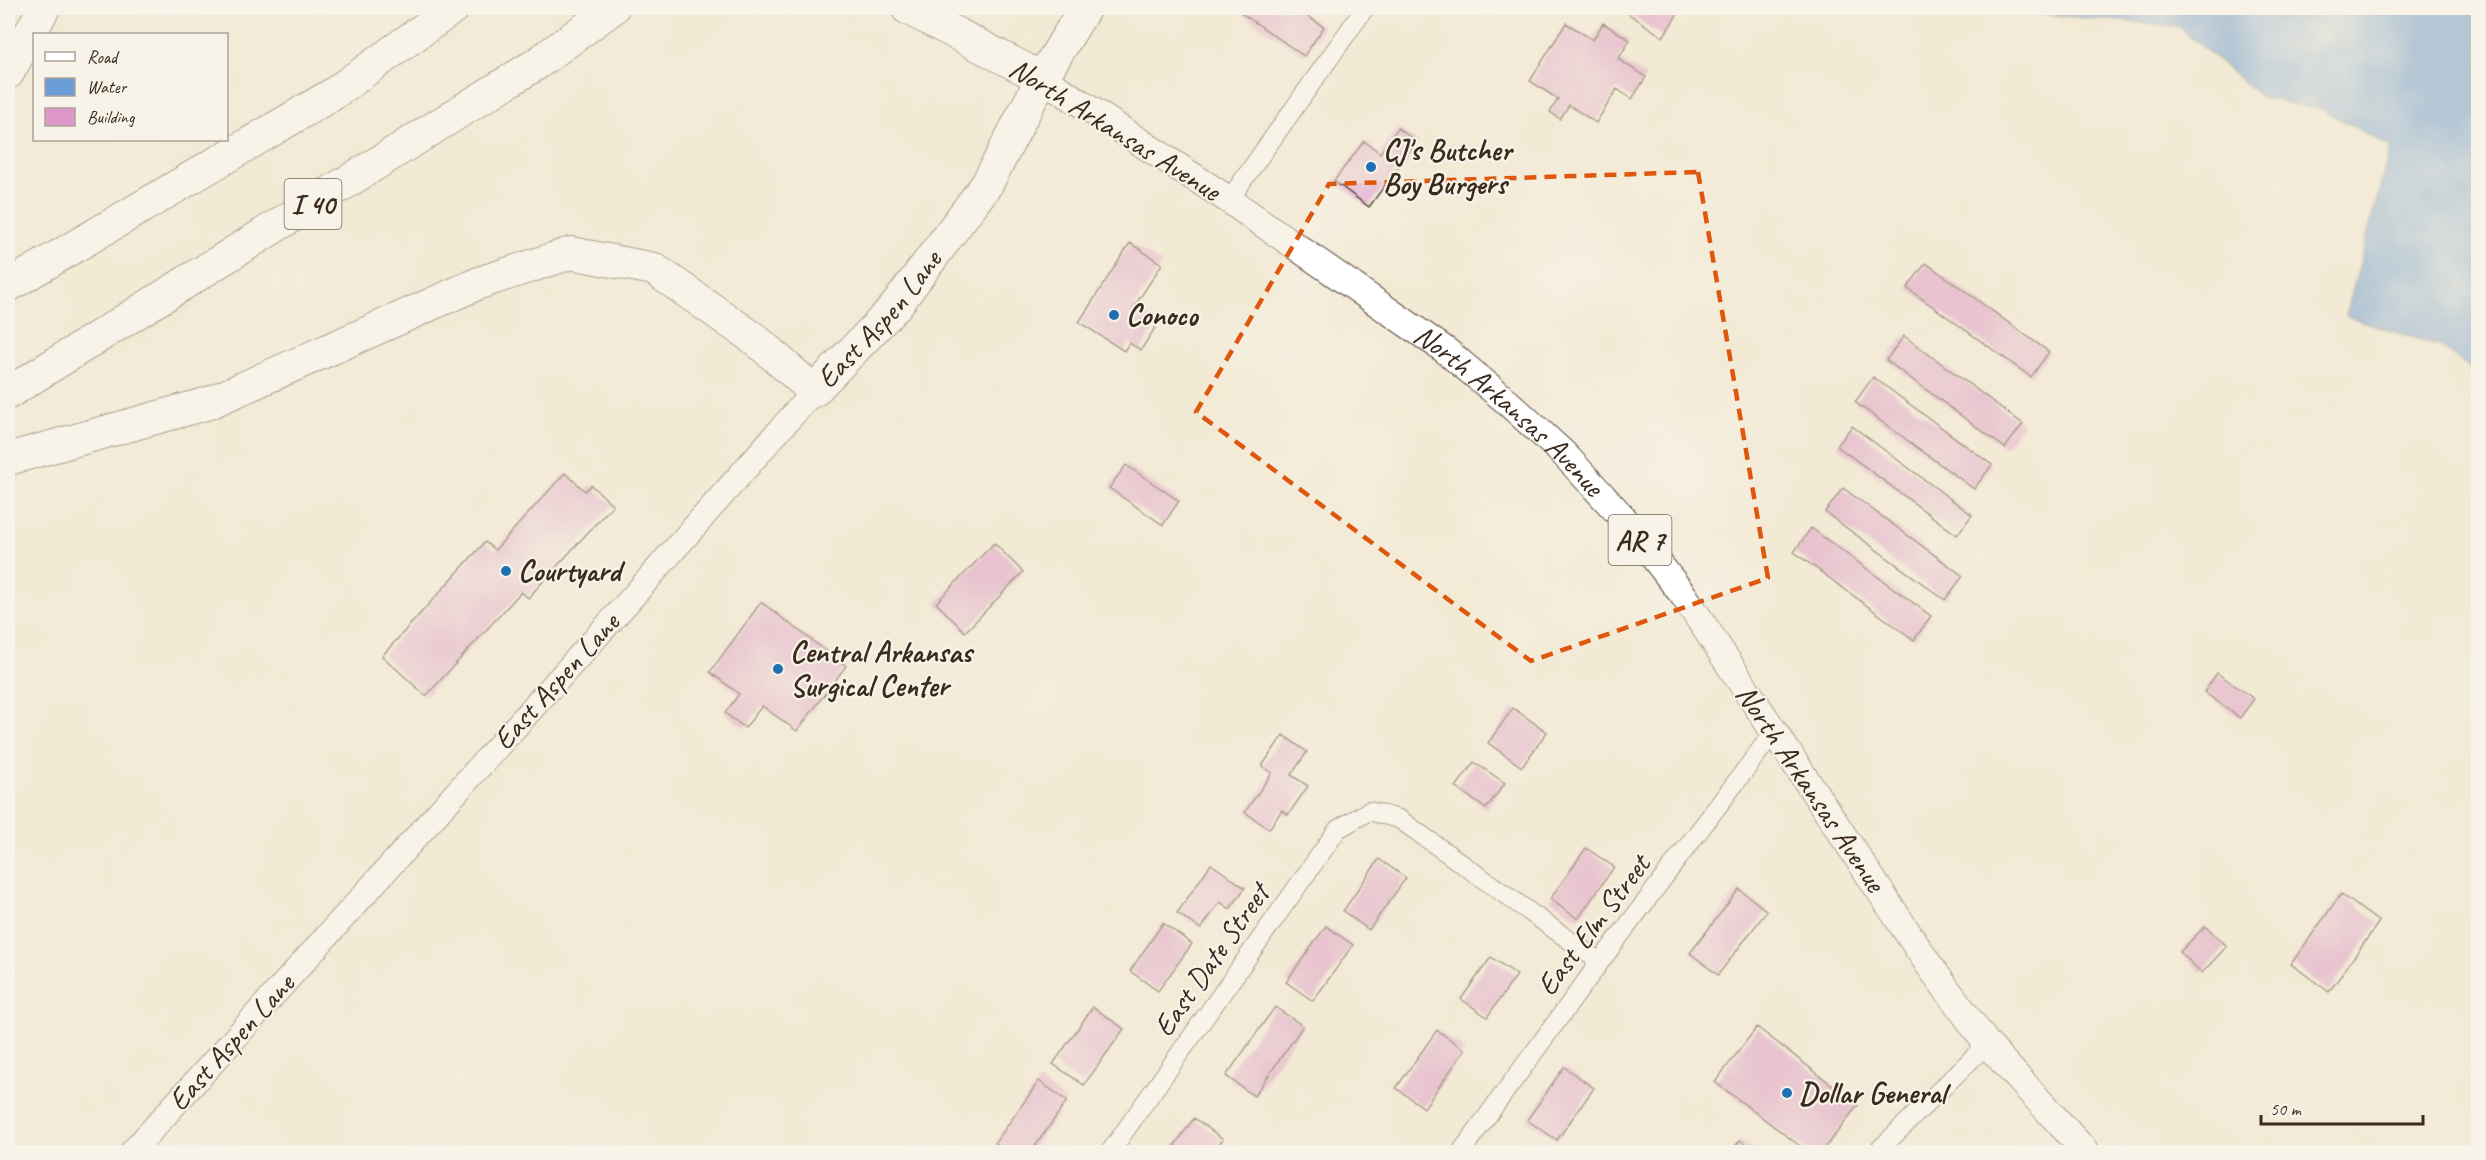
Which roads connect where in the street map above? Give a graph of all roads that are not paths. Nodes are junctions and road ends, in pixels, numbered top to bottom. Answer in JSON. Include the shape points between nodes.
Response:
{"nodes":[{"id":1,"x":44,"y":8,"type":"edge"},
{"id":2,"x":453,"y":8,"type":"edge"},
{"id":3,"x":613,"y":8,"type":"edge"},
{"id":4,"x":907,"y":8,"type":"edge"},
{"id":5,"x":1085,"y":8,"type":"edge"},
{"id":6,"x":1365,"y":8,"type":"edge"},
{"id":7,"x":8,"y":73,"type":"edge"},
{"id":8,"x":1042,"y":78,"type":"junction"},
{"id":9,"x":1229,"y":200,"type":"junction"},
{"id":10,"x":8,"y":286,"type":"edge"},
{"id":11,"x":814,"y":391,"type":"junction"},
{"id":12,"x":8,"y":393,"type":"edge"},
{"id":13,"x":8,"y":459,"type":"edge"},
{"id":14,"x":1773,"y":733,"type":"junction"},
{"id":15,"x":1600,"y":962,"type":"junction"},
{"id":16,"x":1988,"y":1044,"type":"junction"},
{"id":17,"x":132,"y":1152,"type":"edge"},
{"id":18,"x":1110,"y":1152,"type":"edge"},
{"id":19,"x":1461,"y":1152,"type":"edge"},
{"id":20,"x":1877,"y":1152,"type":"edge"},
{"id":21,"x":2086,"y":1152,"type":"edge"}],
"edges":[{"from":1,"to":7,"type":"highway"},
{"from":2,"to":10,"type":"highway","via":[[333,94]]},
{"from":3,"to":12,"type":"highway","number":"I 40","via":[[538,63]]},
{"from":4,"to":8,"type":"highway","name":"North Arkansas Avenue","number":"AR 7"},
{"from":5,"to":8,"type":"highway","name":"East Aspen Lane"},
{"from":6,"to":9,"type":"street"},
{"from":8,"to":9,"type":"main road","name":"North Arkansas Avenue","number":"AR 7"},
{"from":8,"to":11,"type":"highway","name":"East Aspen Lane","via":[[987,184],[895,307]]},
{"from":9,"to":14,"type":"main road","name":"North Arkansas Avenue","number":"AR 7","via":[[1445,350],[1564,454],[1624,519],[1684,596]]},
{"from":11,"to":13,"type":"highway","via":[[756,340],[654,269],[571,253],[479,283],[209,403]]},
{"from":11,"to":17,"type":"street","name":"East Aspen Lane"},
{"from":14,"to":15,"type":"street","name":"East Elm Street"},
{"from":14,"to":16,"type":"main road","name":"North Arkansas Avenue","number":"AR 7","via":[[1929,965]]},
{"from":15,"to":18,"type":"street","name":"East Date Street","via":[[1399,819],[1368,811],[1338,829]]},
{"from":15,"to":19,"type":"street","name":"East Elm Street"},
{"from":16,"to":20,"type":"street"},
{"from":16,"to":21,"type":"main road","name":"North Arkansas Avenue","number":"AR 7"}]}
